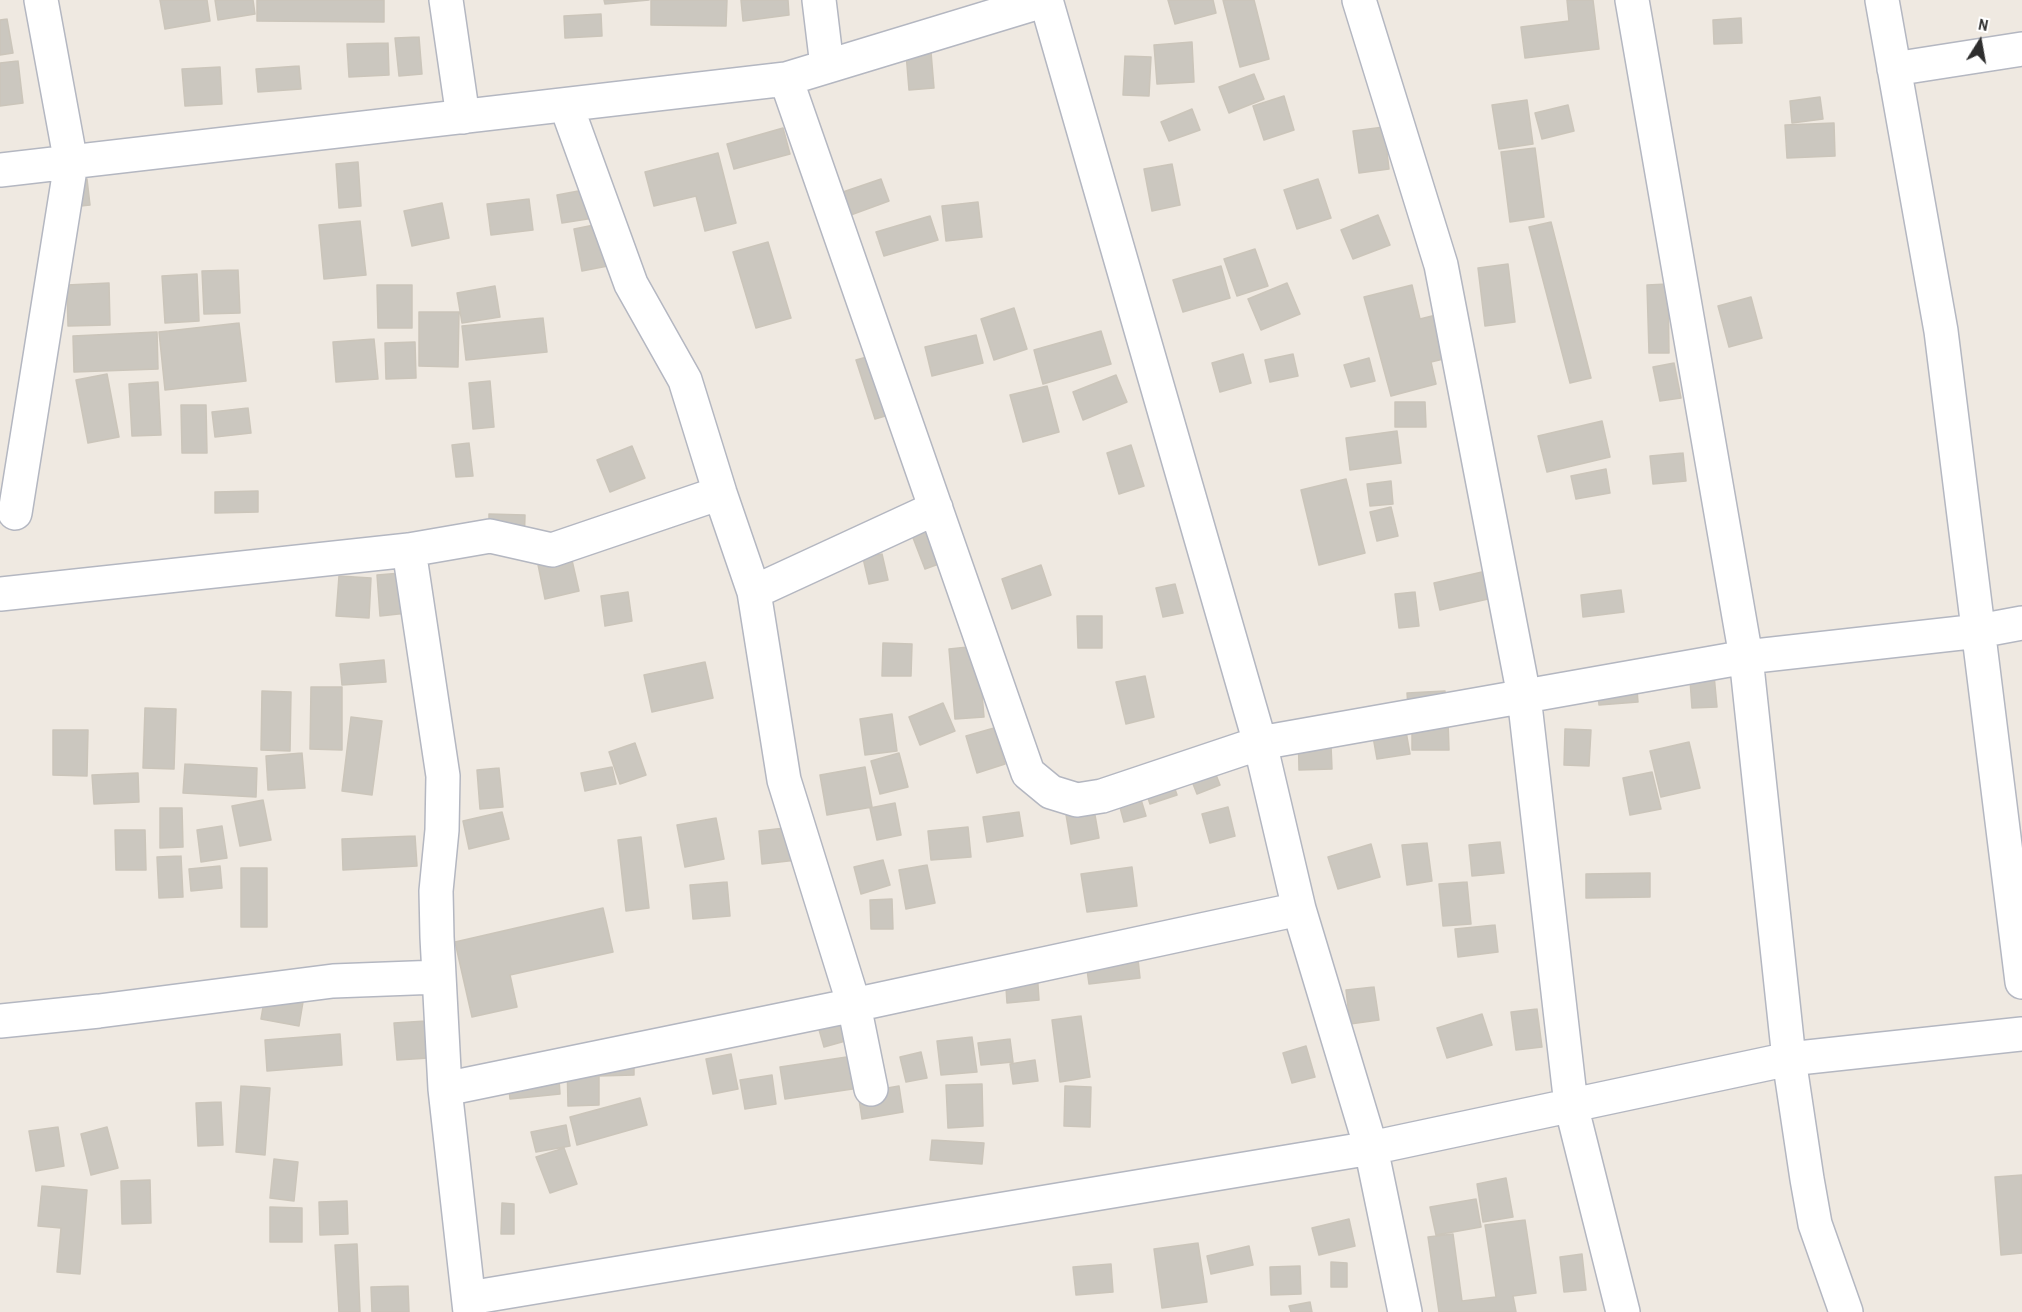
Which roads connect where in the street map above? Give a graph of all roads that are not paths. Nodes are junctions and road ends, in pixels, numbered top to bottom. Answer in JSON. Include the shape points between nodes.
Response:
{"nodes":[{"id":1,"x":41,"y":0,"type":"edge"},
{"id":2,"x":446,"y":0,"type":"edge"},
{"id":3,"x":819,"y":0,"type":"edge"},
{"id":4,"x":1046,"y":0,"type":"edge"},
{"id":5,"x":1359,"y":0,"type":"edge"},
{"id":6,"x":1632,"y":0,"type":"edge"},
{"id":7,"x":1882,"y":0,"type":"edge"},
{"id":8,"x":2022,"y":49,"type":"edge"},
{"id":9,"x":827,"y":66,"type":"junction"},
{"id":10,"x":1894,"y":69,"type":"junction"},
{"id":11,"x":786,"y":79,"type":"junction"},
{"id":12,"x":566,"y":105,"type":"junction"},
{"id":13,"x":463,"y":117,"type":"junction"},
{"id":14,"x":71,"y":163,"type":"junction"},
{"id":15,"x":0,"y":170,"type":"edge"},
{"id":16,"x":720,"y":493,"type":"junction"},
{"id":17,"x":936,"y":508,"type":"junction"},
{"id":18,"x":15,"y":513,"type":"dead end"},
{"id":19,"x":410,"y":550,"type":"junction"},
{"id":20,"x":754,"y":592,"type":"junction"},
{"id":21,"x":0,"y":594,"type":"edge"},
{"id":22,"x":2022,"y":623,"type":"edge"},
{"id":23,"x":1978,"y":631,"type":"junction"},
{"id":24,"x":1746,"y":657,"type":"junction"},
{"id":25,"x":1524,"y":696,"type":"junction"},
{"id":26,"x":1260,"y":743,"type":"junction"},
{"id":27,"x":1299,"y":909,"type":"junction"},
{"id":28,"x":439,"y":976,"type":"junction"},
{"id":29,"x":2022,"y":982,"type":"edge"},
{"id":30,"x":854,"y":1005,"type":"junction"},
{"id":31,"x":0,"y":1021,"type":"edge"},
{"id":32,"x":2022,"y":1034,"type":"edge"},
{"id":33,"x":1789,"y":1059,"type":"junction"},
{"id":34,"x":445,"y":1089,"type":"junction"},
{"id":35,"x":871,"y":1089,"type":"dead end"},
{"id":36,"x":1571,"y":1104,"type":"junction"},
{"id":37,"x":1371,"y":1148,"type":"junction"},
{"id":38,"x":469,"y":1305,"type":"edge"},
{"id":39,"x":1405,"y":1312,"type":"edge"},
{"id":40,"x":1623,"y":1312,"type":"edge"},
{"id":41,"x":1846,"y":1312,"type":"edge"}],
"edges":[{"from":1,"to":14,"type":"street"},
{"from":2,"to":13,"type":"street"},
{"from":3,"to":9,"type":"street"},
{"from":4,"to":9,"type":"street"},
{"from":4,"to":26,"type":"street"},
{"from":5,"to":25,"type":"street","via":[[1441,266]]},
{"from":6,"to":24,"type":"street"},
{"from":7,"to":10,"type":"street"},
{"from":8,"to":10,"type":"street"},
{"from":9,"to":11,"type":"street"},
{"from":10,"to":23,"type":"street","via":[[1941,330]]},
{"from":11,"to":12,"type":"street"},
{"from":11,"to":17,"type":"street"},
{"from":12,"to":13,"type":"street"},
{"from":12,"to":16,"type":"street","via":[[631,284],[686,380]]},
{"from":13,"to":14,"type":"street"},
{"from":14,"to":15,"type":"street"},
{"from":14,"to":18,"type":"street"},
{"from":16,"to":19,"type":"street","via":[[552,550],[490,536]]},
{"from":16,"to":20,"type":"street"},
{"from":17,"to":20,"type":"street"},
{"from":17,"to":26,"type":"street","via":[[1028,773],[1051,792],[1077,800],[1102,796]]},
{"from":19,"to":21,"type":"street"},
{"from":19,"to":28,"type":"street","via":[[443,776],[436,891]]},
{"from":20,"to":30,"type":"street","via":[[784,780]]},
{"from":22,"to":23,"type":"street"},
{"from":23,"to":24,"type":"street"},
{"from":23,"to":29,"type":"street"},
{"from":24,"to":25,"type":"street"},
{"from":24,"to":33,"type":"street"},
{"from":25,"to":26,"type":"street"},
{"from":25,"to":36,"type":"street"},
{"from":26,"to":27,"type":"street"},
{"from":27,"to":30,"type":"street"},
{"from":27,"to":37,"type":"street"},
{"from":28,"to":31,"type":"street","via":[[333,981]]},
{"from":28,"to":34,"type":"street"},
{"from":30,"to":34,"type":"street"},
{"from":30,"to":35,"type":"street"},
{"from":32,"to":33,"type":"street"},
{"from":33,"to":36,"type":"street"},
{"from":33,"to":41,"type":"street","via":[[1815,1224]]},
{"from":34,"to":38,"type":"street"},
{"from":36,"to":37,"type":"street"},
{"from":36,"to":40,"type":"street"},
{"from":37,"to":38,"type":"street"},
{"from":37,"to":39,"type":"street"}]}
